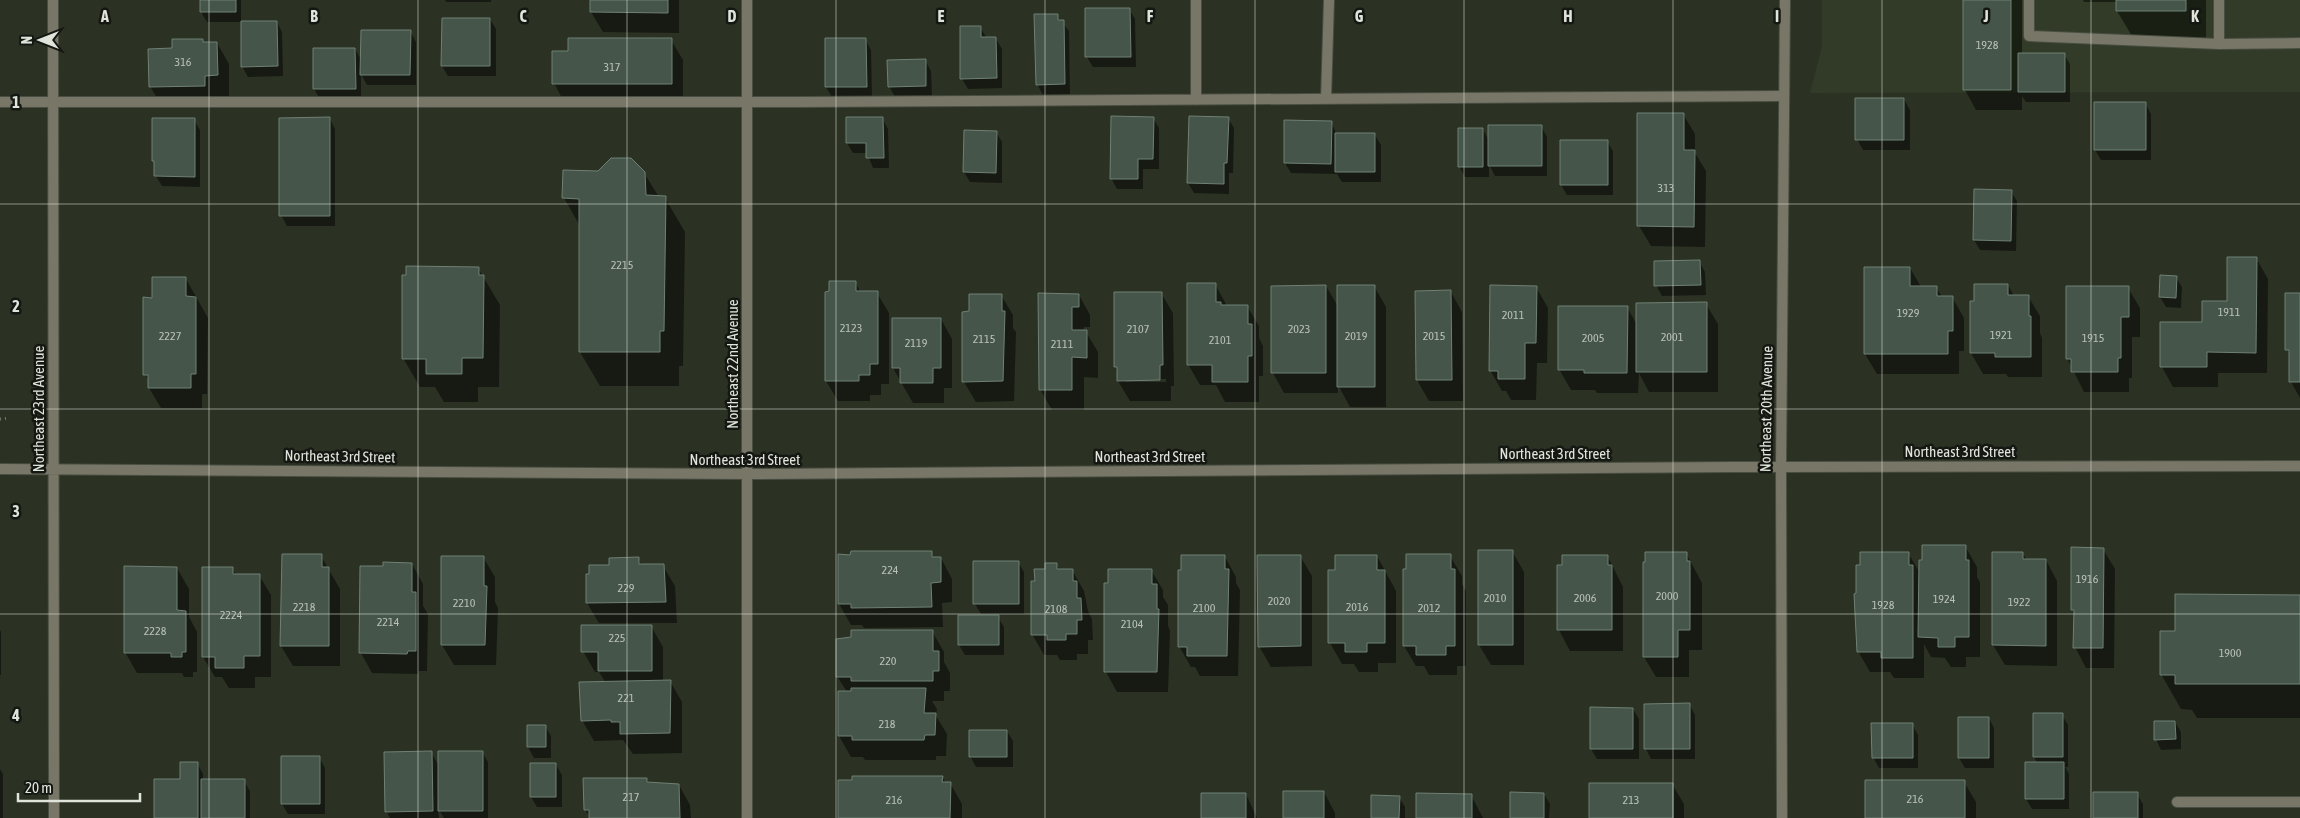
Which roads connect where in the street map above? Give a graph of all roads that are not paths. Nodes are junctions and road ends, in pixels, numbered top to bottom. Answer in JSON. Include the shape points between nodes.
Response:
{"nodes":[{"id":1,"x":53,"y":0,"type":"edge"},
{"id":2,"x":747,"y":0,"type":"edge"},
{"id":3,"x":1196,"y":0,"type":"edge"},
{"id":4,"x":1329,"y":0,"type":"edge"},
{"id":5,"x":1785,"y":0,"type":"edge"},
{"id":6,"x":2029,"y":0,"type":"edge"},
{"id":7,"x":2220,"y":0,"type":"edge"},
{"id":8,"x":2300,"y":43,"type":"edge"},
{"id":9,"x":2220,"y":44,"type":"junction"},
{"id":10,"x":1784,"y":96,"type":"junction"},
{"id":11,"x":1326,"y":99,"type":"junction"},
{"id":12,"x":1196,"y":100,"type":"junction"},
{"id":13,"x":0,"y":102,"type":"edge"},
{"id":14,"x":54,"y":102,"type":"junction"},
{"id":15,"x":748,"y":102,"type":"junction"},
{"id":16,"x":2300,"y":466,"type":"edge"},
{"id":17,"x":1781,"y":467,"type":"junction"},
{"id":18,"x":0,"y":469,"type":"edge"},
{"id":19,"x":53,"y":469,"type":"junction"},
{"id":20,"x":746,"y":474,"type":"junction"},
{"id":21,"x":2177,"y":802,"type":"dead end"},
{"id":22,"x":2300,"y":802,"type":"edge"},
{"id":23,"x":54,"y":818,"type":"edge"},
{"id":24,"x":747,"y":818,"type":"edge"},
{"id":25,"x":1782,"y":818,"type":"edge"}],
"edges":[{"from":1,"to":14,"type":"street","name":"Northeast 23rd Avenue"},
{"from":2,"to":15,"type":"street","name":"Northeast 22nd Avenue"},
{"from":3,"to":12,"type":"street"},
{"from":4,"to":11,"type":"street"},
{"from":5,"to":10,"type":"street","name":"Northeast 20th Avenue"},
{"from":6,"to":9,"type":"street","via":[[2029,36]]},
{"from":7,"to":9,"type":"street"},
{"from":8,"to":9,"type":"street"},
{"from":10,"to":11,"type":"street"},
{"from":10,"to":17,"type":"street","name":"Northeast 20th Avenue"},
{"from":11,"to":12,"type":"street"},
{"from":12,"to":15,"type":"street"},
{"from":13,"to":14,"type":"street"},
{"from":14,"to":15,"type":"street"},
{"from":14,"to":19,"type":"street","name":"Northeast 23rd Avenue"},
{"from":15,"to":20,"type":"street","name":"Northeast 22nd Avenue"},
{"from":16,"to":17,"type":"street","name":"Northeast 3rd Street"},
{"from":17,"to":20,"type":"street","name":"Northeast 3rd Street"},
{"from":17,"to":25,"type":"street","name":"Northeast 20th Avenue"},
{"from":18,"to":19,"type":"street","name":"Northeast 3rd Street"},
{"from":19,"to":20,"type":"street","name":"Northeast 3rd Street"},
{"from":19,"to":23,"type":"street","name":"Northeast 23rd Avenue"},
{"from":20,"to":24,"type":"street","name":"Northeast 22nd Avenue"},
{"from":21,"to":22,"type":"street"}]}
